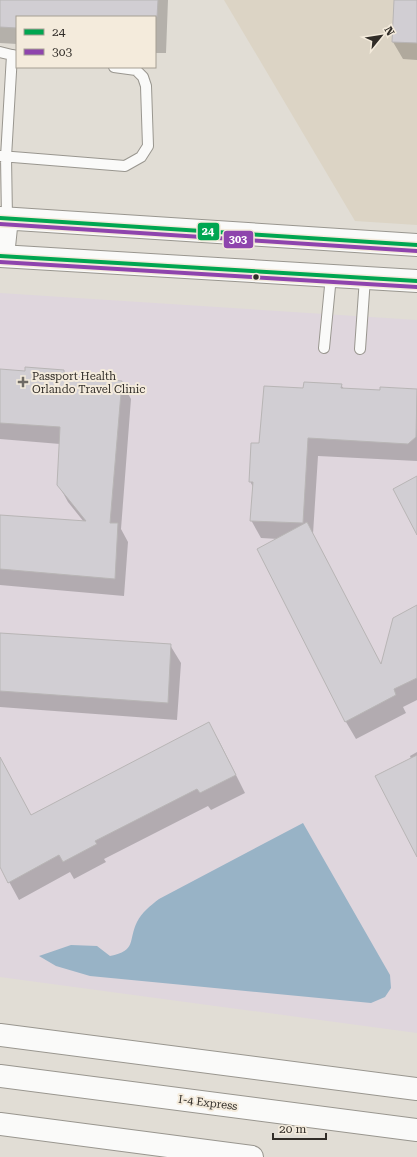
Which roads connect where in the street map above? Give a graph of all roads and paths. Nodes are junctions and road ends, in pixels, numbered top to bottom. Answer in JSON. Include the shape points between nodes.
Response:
{"nodes":[{"id":1,"x":0,"y":52,"type":"edge"},
{"id":2,"x":14,"y":56,"type":"edge"},
{"id":3,"x":121,"y":68,"type":"edge"},
{"id":4,"x":5,"y":101,"type":"edge"},
{"id":5,"x":3,"y":157,"type":"edge"},
{"id":6,"x":3,"y":218,"type":"edge"},
{"id":7,"x":417,"y":245,"type":"edge"},
{"id":8,"x":2,"y":256,"type":"edge"},
{"id":9,"x":331,"y":276,"type":"junction"},
{"id":10,"x":365,"y":278,"type":"junction"},
{"id":11,"x":417,"y":282,"type":"edge"},
{"id":12,"x":324,"y":348,"type":"dead end"},
{"id":13,"x":360,"y":349,"type":"dead end"},
{"id":14,"x":0,"y":1035,"type":"edge"},
{"id":15,"x":0,"y":1076,"type":"edge"},
{"id":16,"x":417,"y":1089,"type":"edge"},
{"id":17,"x":0,"y":1124,"type":"edge"},
{"id":18,"x":417,"y":1130,"type":"edge"},
{"id":19,"x":252,"y":1157,"type":"edge"}],
"edges":[{"from":1,"to":2,"type":"lane"},
{"from":2,"to":4,"type":"lane"},
{"from":3,"to":5,"type":"lane","via":[[136,70],[143,77],[146,86],[148,146],[141,157],[125,166]]},
{"from":4,"to":5,"type":"lane"},
{"from":5,"to":6,"type":"lane"},
{"from":6,"to":7,"type":"main road"},
{"from":6,"to":8,"type":"main road"},
{"from":8,"to":9,"type":"main road"},
{"from":9,"to":10,"type":"main road"},
{"from":9,"to":12,"type":"lane"},
{"from":10,"to":11,"type":"main road"},
{"from":10,"to":13,"type":"lane"},
{"from":14,"to":16,"type":"main road"},
{"from":15,"to":18,"type":"main road","name":"I-4 Express"},
{"from":17,"to":19,"type":"main road"}]}
